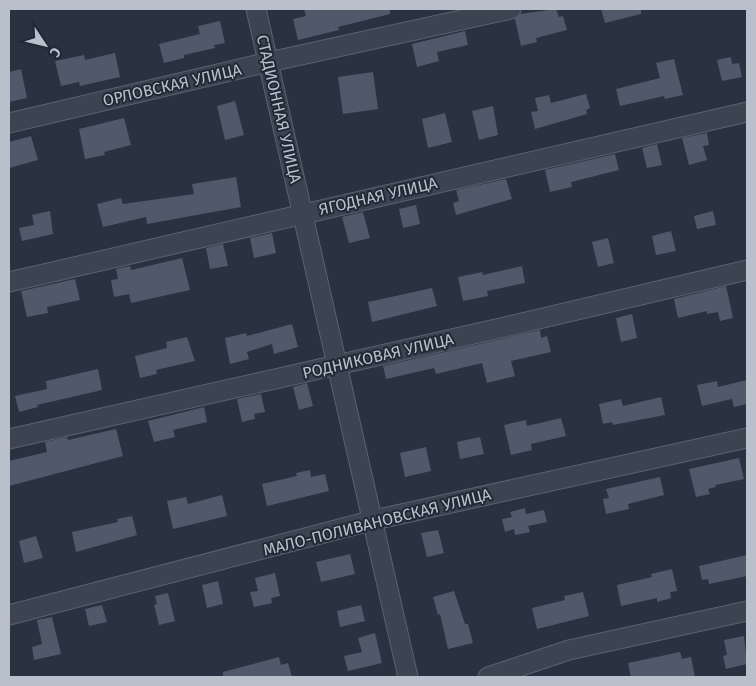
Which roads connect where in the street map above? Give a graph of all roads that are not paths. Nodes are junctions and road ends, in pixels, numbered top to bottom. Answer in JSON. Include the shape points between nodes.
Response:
{"nodes":[{"id":1,"x":256,"y":9,"type":"edge"},
{"id":2,"x":510,"y":9,"type":"edge"},
{"id":3,"x":269,"y":62,"type":"junction"},
{"id":4,"x":747,"y":112,"type":"edge"},
{"id":5,"x":9,"y":123,"type":"edge"},
{"id":6,"x":303,"y":214,"type":"junction"},
{"id":7,"x":747,"y":270,"type":"edge"},
{"id":8,"x":9,"y":282,"type":"edge"},
{"id":9,"x":337,"y":365,"type":"junction"},
{"id":10,"x":747,"y":438,"type":"edge"},
{"id":11,"x":9,"y":439,"type":"edge"},
{"id":12,"x":374,"y":520,"type":"junction"},
{"id":13,"x":747,"y":611,"type":"edge"},
{"id":14,"x":9,"y":616,"type":"edge"},
{"id":15,"x":408,"y":677,"type":"edge"},
{"id":16,"x":488,"y":677,"type":"edge"}],
"edges":[{"from":1,"to":3,"type":"street","name":"СТАДИОННАЯ УЛИЦА"},
{"from":2,"to":3,"type":"street","name":"ОРЛОВСКАЯ УЛИЦА"},
{"from":3,"to":5,"type":"street","name":"ОРЛОВСКАЯ УЛИЦА"},
{"from":3,"to":6,"type":"street","name":"СТАДИОННАЯ УЛИЦА"},
{"from":4,"to":6,"type":"street","name":"ЯГОДНАЯ УЛИЦА"},
{"from":6,"to":8,"type":"street","name":"ЯГОДНАЯ УЛИЦА"},
{"from":6,"to":9,"type":"street","name":"СТАДИОННАЯ УЛИЦА"},
{"from":7,"to":9,"type":"street","name":"РОДНИКОВАЯ УЛИЦА"},
{"from":9,"to":11,"type":"street","name":"РОДНИКОВАЯ УЛИЦА"},
{"from":9,"to":12,"type":"street","name":"СТАДИОННАЯ УЛИЦА"},
{"from":10,"to":12,"type":"street","name":"МАЛО-ПОЛИВАНОВСКАЯ УЛИЦА"},
{"from":12,"to":14,"type":"street","name":"МАЛО-ПОЛИВАНОВСКАЯ УЛИЦА"},
{"from":12,"to":15,"type":"street","name":"СТАДИОННАЯ УЛИЦА"},
{"from":13,"to":16,"type":"street","via":[[569,650]]}]}
